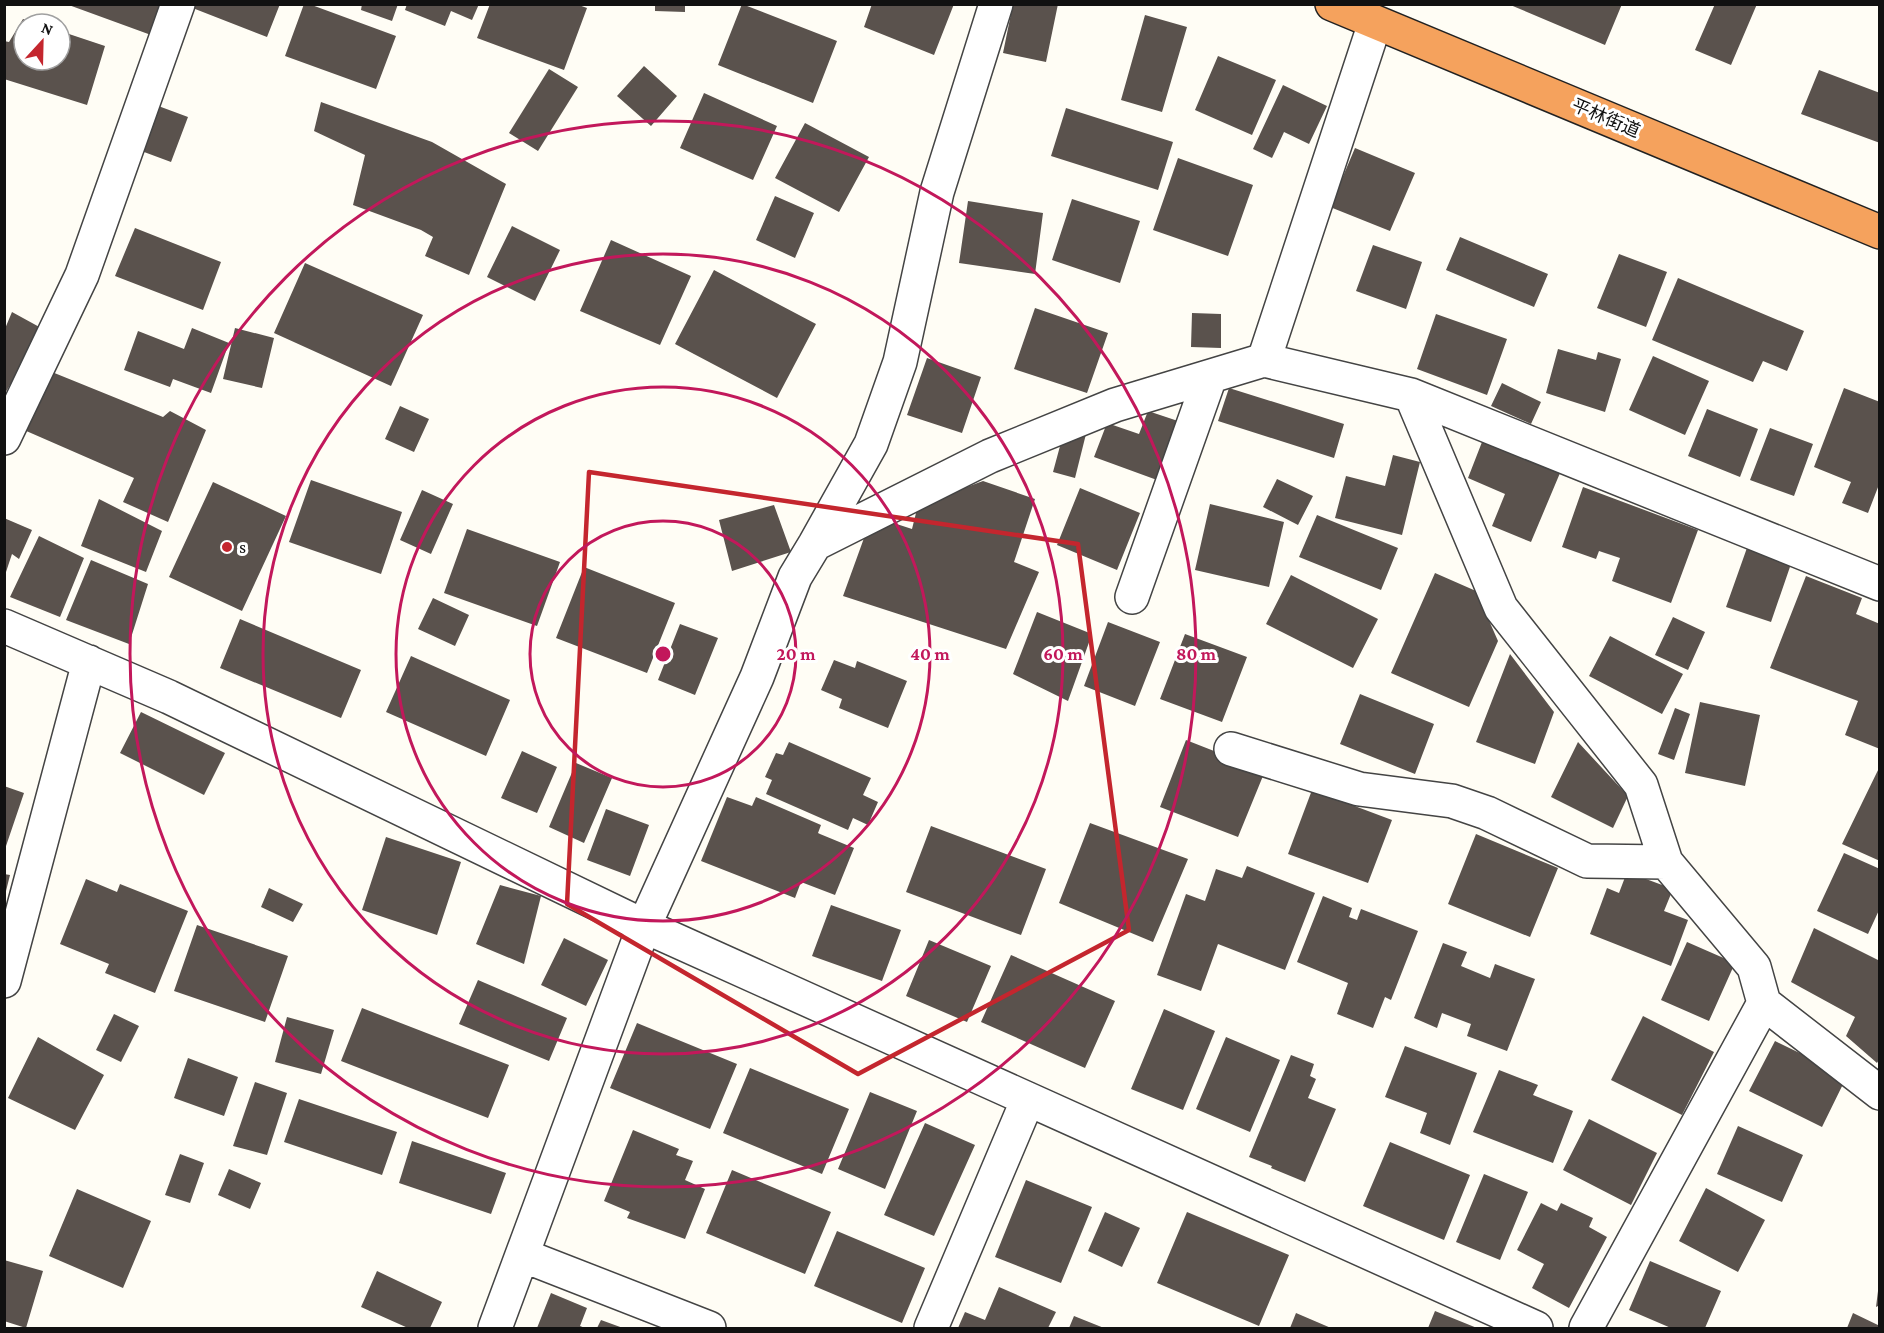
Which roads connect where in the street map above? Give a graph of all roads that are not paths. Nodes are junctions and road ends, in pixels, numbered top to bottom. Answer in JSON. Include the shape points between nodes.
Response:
{"nodes":[{"id":1,"x":178,"y":4,"type":"edge"},
{"id":2,"x":996,"y":4,"type":"edge"},
{"id":3,"x":1332,"y":4,"type":"edge"},
{"id":4,"x":1375,"y":23,"type":"junction"},
{"id":5,"x":1880,"y":232,"type":"edge"},
{"id":6,"x":1264,"y":360,"type":"junction"},
{"id":7,"x":1210,"y":377,"type":"junction"},
{"id":8,"x":1411,"y":395,"type":"junction"},
{"id":9,"x":4,"y":438,"type":"edge"},
{"id":10,"x":815,"y":544,"type":"junction"},
{"id":11,"x":1880,"y":584,"type":"edge"},
{"id":12,"x":1132,"y":597,"type":"dead end"},
{"id":13,"x":4,"y":626,"type":"edge"},
{"id":14,"x":89,"y":662,"type":"junction"},
{"id":15,"x":1231,"y":749,"type":"dead end"},
{"id":16,"x":1666,"y":862,"type":"junction"},
{"id":17,"x":644,"y":926,"type":"junction"},
{"id":18,"x":4,"y":981,"type":"edge"},
{"id":19,"x":1764,"y":1003,"type":"junction"},
{"id":20,"x":1880,"y":1093,"type":"edge"},
{"id":21,"x":1028,"y":1099,"type":"junction"},
{"id":22,"x":522,"y":1255,"type":"junction"},
{"id":23,"x":495,"y":1329,"type":"edge"},
{"id":24,"x":709,"y":1329,"type":"edge"},
{"id":25,"x":931,"y":1329,"type":"edge"},
{"id":26,"x":1536,"y":1329,"type":"edge"},
{"id":27,"x":1586,"y":1329,"type":"edge"}],
"edges":[{"from":1,"to":9,"type":"street","via":[[82,275]]},
{"from":2,"to":10,"type":"street","via":[[937,192],[894,380],[871,444]]},
{"from":3,"to":4,"type":"highway","name":"平林街道"},
{"from":4,"to":5,"type":"highway","name":"平林街道"},
{"from":4,"to":6,"type":"street"},
{"from":6,"to":7,"type":"street"},
{"from":6,"to":8,"type":"street"},
{"from":7,"to":10,"type":"street","via":[[1115,405],[990,456]]},
{"from":7,"to":12,"type":"street"},
{"from":8,"to":11,"type":"street"},
{"from":8,"to":16,"type":"street","via":[[1501,608],[1641,785]]},
{"from":10,"to":17,"type":"street","via":[[795,577],[757,677]]},
{"from":13,"to":14,"type":"street"},
{"from":14,"to":17,"type":"street"},
{"from":14,"to":18,"type":"street"},
{"from":15,"to":16,"type":"street","via":[[1359,789],[1452,801],[1487,813],[1587,861]]},
{"from":16,"to":19,"type":"street","via":[[1754,967]]},
{"from":17,"to":21,"type":"street"},
{"from":17,"to":22,"type":"street"},
{"from":19,"to":20,"type":"street"},
{"from":19,"to":27,"type":"street"},
{"from":21,"to":25,"type":"street"},
{"from":21,"to":26,"type":"street"},
{"from":22,"to":23,"type":"street"},
{"from":22,"to":24,"type":"street"}]}
